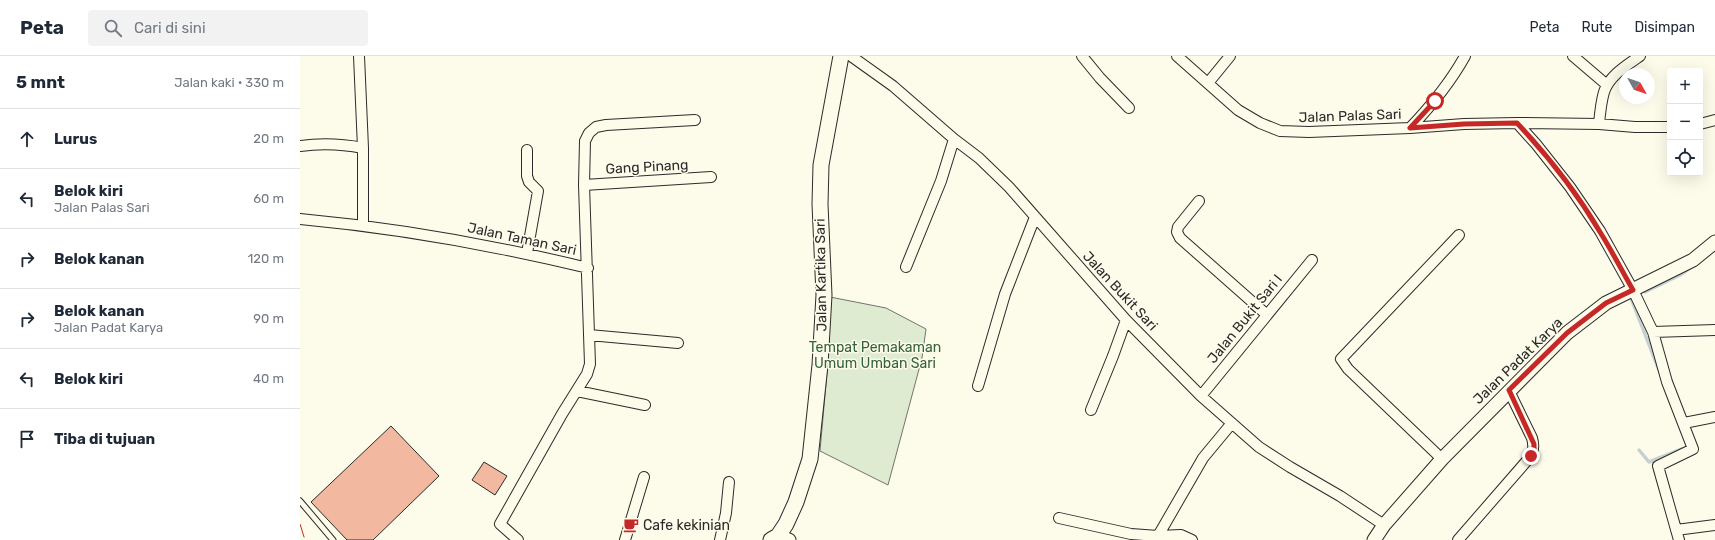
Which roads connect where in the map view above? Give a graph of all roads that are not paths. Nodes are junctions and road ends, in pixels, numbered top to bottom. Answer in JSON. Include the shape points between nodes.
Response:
{"nodes":[{"id":1,"x":359,"y":56,"type":"edge"},
{"id":2,"x":842,"y":56,"type":"edge"},
{"id":3,"x":850,"y":56,"type":"edge"},
{"id":4,"x":1082,"y":56,"type":"edge"},
{"id":5,"x":1177,"y":56,"type":"edge"},
{"id":6,"x":1230,"y":56,"type":"edge"},
{"id":7,"x":1465,"y":56,"type":"edge"},
{"id":8,"x":1573,"y":56,"type":"edge"},
{"id":9,"x":1640,"y":56,"type":"edge"},
{"id":10,"x":1208,"y":83,"type":"junction"},
{"id":11,"x":1607,"y":85,"type":"junction"},
{"id":12,"x":1129,"y":108,"type":"dead end"},
{"id":13,"x":695,"y":120,"type":"dead end"},
{"id":14,"x":1715,"y":120,"type":"edge"},
{"id":15,"x":1517,"y":123,"type":"junction"},
{"id":16,"x":1703,"y":123,"type":"edge"},
{"id":17,"x":1599,"y":124,"type":"junction"},
{"id":18,"x":1667,"y":127,"type":"edge"},
{"id":19,"x":1410,"y":128,"type":"junction"},
{"id":20,"x":954,"y":139,"type":"junction"},
{"id":21,"x":300,"y":146,"type":"edge"},
{"id":22,"x":363,"y":148,"type":"junction"},
{"id":23,"x":528,"y":150,"type":"dead end"},
{"id":24,"x":711,"y":177,"type":"dead end"},
{"id":25,"x":584,"y":185,"type":"junction"},
{"id":26,"x":1199,"y":201,"type":"dead end"},
{"id":27,"x":1036,"y":217,"type":"junction"},
{"id":28,"x":300,"y":219,"type":"edge"},
{"id":29,"x":363,"y":225,"type":"junction"},
{"id":30,"x":1459,"y":235,"type":"dead end"},
{"id":31,"x":1715,"y":242,"type":"edge"},
{"id":32,"x":527,"y":253,"type":"junction"},
{"id":33,"x":1312,"y":260,"type":"dead end"},
{"id":34,"x":588,"y":268,"type":"junction"},
{"id":35,"x":906,"y":268,"type":"dead end"},
{"id":36,"x":1633,"y":290,"type":"junction"},
{"id":37,"x":1266,"y":314,"type":"junction"},
{"id":38,"x":1126,"y":320,"type":"junction"},
{"id":39,"x":1715,"y":330,"type":"edge"},
{"id":40,"x":1653,"y":332,"type":"junction"},
{"id":41,"x":589,"y":334,"type":"junction"},
{"id":42,"x":678,"y":343,"type":"dead end"},
{"id":43,"x":978,"y":386,"type":"dead end"},
{"id":44,"x":1509,"y":390,"type":"junction"},
{"id":45,"x":576,"y":391,"type":"junction"},
{"id":46,"x":1201,"y":396,"type":"junction"},
{"id":47,"x":645,"y":405,"type":"dead end"},
{"id":48,"x":1091,"y":410,"type":"dead end"},
{"id":49,"x":1715,"y":417,"type":"edge"},
{"id":50,"x":1232,"y":423,"type":"junction"},
{"id":51,"x":1684,"y":423,"type":"junction"},
{"id":52,"x":1442,"y":459,"type":"junction"},
{"id":53,"x":644,"y":476,"type":"dead end"},
{"id":54,"x":729,"y":482,"type":"dead end"},
{"id":55,"x":300,"y":500,"type":"edge"},
{"id":56,"x":1059,"y":518,"type":"dead end"},
{"id":57,"x":1384,"y":525,"type":"junction"},
{"id":58,"x":1715,"y":525,"type":"edge"},
{"id":59,"x":1678,"y":535,"type":"edge"},
{"id":60,"x":1158,"y":536,"type":"junction"},
{"id":61,"x":779,"y":539,"type":"edge"},
{"id":62,"x":333,"y":540,"type":"edge"},
{"id":63,"x":518,"y":540,"type":"edge"},
{"id":64,"x":625,"y":540,"type":"edge"},
{"id":65,"x":720,"y":540,"type":"edge"},
{"id":66,"x":1192,"y":540,"type":"edge"},
{"id":67,"x":1374,"y":540,"type":"edge"},
{"id":68,"x":1458,"y":540,"type":"edge"}],
"edges":[{"from":1,"to":22,"type":"street"},
{"from":2,"to":61,"type":"main road","name":"Jalan Kartika Sari","via":[[821,165],[824,295],[810,459],[796,502]]},
{"from":3,"to":20,"type":"street","name":"Jalan Bukit Sari","via":[[893,86]]},
{"from":4,"to":12,"type":"street"},
{"from":5,"to":10,"type":"street","name":"Jalan Palas Sari"},
{"from":6,"to":10,"type":"street"},
{"from":7,"to":19,"type":"street","via":[[1435,101]]},
{"from":8,"to":11,"type":"street"},
{"from":9,"to":11,"type":"street"},
{"from":10,"to":19,"type":"street","name":"Jalan Palas Sari","via":[[1238,110],[1280,131]]},
{"from":11,"to":17,"type":"street"},
{"from":13,"to":25,"type":"street","via":[[596,127],[585,141]]},
{"from":14,"to":16,"type":"street"},
{"from":15,"to":17,"type":"street","name":"Jalan Palas Sari"},
{"from":15,"to":19,"type":"street","name":"Jalan Palas Sari"},
{"from":15,"to":36,"type":"street","via":[[1570,187],[1600,231]]},
{"from":17,"to":18,"type":"street","name":"Jalan Palas Sari"},
{"from":20,"to":27,"type":"street","name":"Jalan Bukit Sari","via":[[979,158]]},
{"from":20,"to":35,"type":"street","via":[[941,181]]},
{"from":21,"to":22,"type":"street","via":[[342,144]]},
{"from":22,"to":29,"type":"street"},
{"from":23,"to":32,"type":"street","via":[[527,176],[538,191]]},
{"from":24,"to":25,"type":"street","name":"Gang Pinang"},
{"from":25,"to":34,"type":"street"},
{"from":26,"to":37,"type":"street","via":[[1178,227],[1180,238]]},
{"from":27,"to":38,"type":"street","name":"Jalan Bukit Sari"},
{"from":27,"to":43,"type":"street","via":[[1005,294]]},
{"from":28,"to":29,"type":"street","name":"Jalan Taman Sari"},
{"from":29,"to":32,"type":"street","name":"Jalan Taman Sari"},
{"from":30,"to":52,"type":"street","via":[[1342,359],[1348,369]]},
{"from":31,"to":36,"type":"street","name":"Jalan Padat Karya","via":[[1693,260]]},
{"from":32,"to":34,"type":"street","name":"Jalan Taman Sari"},
{"from":33,"to":37,"type":"street","name":"Jalan Bukit Sari I"},
{"from":34,"to":41,"type":"street","name":"Jalan Taman Sari"},
{"from":36,"to":40,"type":"street"},
{"from":36,"to":44,"type":"street","name":"Jalan Padat Karya","via":[[1606,303],[1567,333]]},
{"from":37,"to":46,"type":"street","name":"Jalan Bukit Sari I"},
{"from":38,"to":46,"type":"street","name":"Jalan Bukit Sari"},
{"from":38,"to":48,"type":"street"},
{"from":39,"to":40,"type":"street"},
{"from":40,"to":51,"type":"street","via":[[1667,382]]},
{"from":41,"to":42,"type":"street"},
{"from":41,"to":45,"type":"street","name":"Jalan Taman Sari","via":[[590,364]]},
{"from":44,"to":52,"type":"street","name":"Jalan Padat Karya"},
{"from":44,"to":68,"type":"street","via":[[1532,438],[1534,450]]},
{"from":45,"to":47,"type":"street"},
{"from":45,"to":63,"type":"street","name":"Jalan Taman Sari","via":[[500,524]]},
{"from":46,"to":50,"type":"street","name":"Jalan Bukit Sari"},
{"from":49,"to":51,"type":"street"},
{"from":50,"to":57,"type":"street","name":"Jalan Bukit Sari","via":[[1259,447]]},
{"from":50,"to":60,"type":"street","via":[[1203,458]]},
{"from":51,"to":59,"type":"street","via":[[1694,449],[1658,466]]},
{"from":52,"to":57,"type":"street","name":"Jalan Padat Karya"},
{"from":53,"to":64,"type":"street"},
{"from":54,"to":65,"type":"street"},
{"from":55,"to":62,"type":"lane"},
{"from":56,"to":60,"type":"street","via":[[1131,534]]},
{"from":57,"to":67,"type":"street","name":"Jalan Padat Karya"},
{"from":58,"to":59,"type":"street"},
{"from":60,"to":66,"type":"street","via":[[1181,535]]}]}
